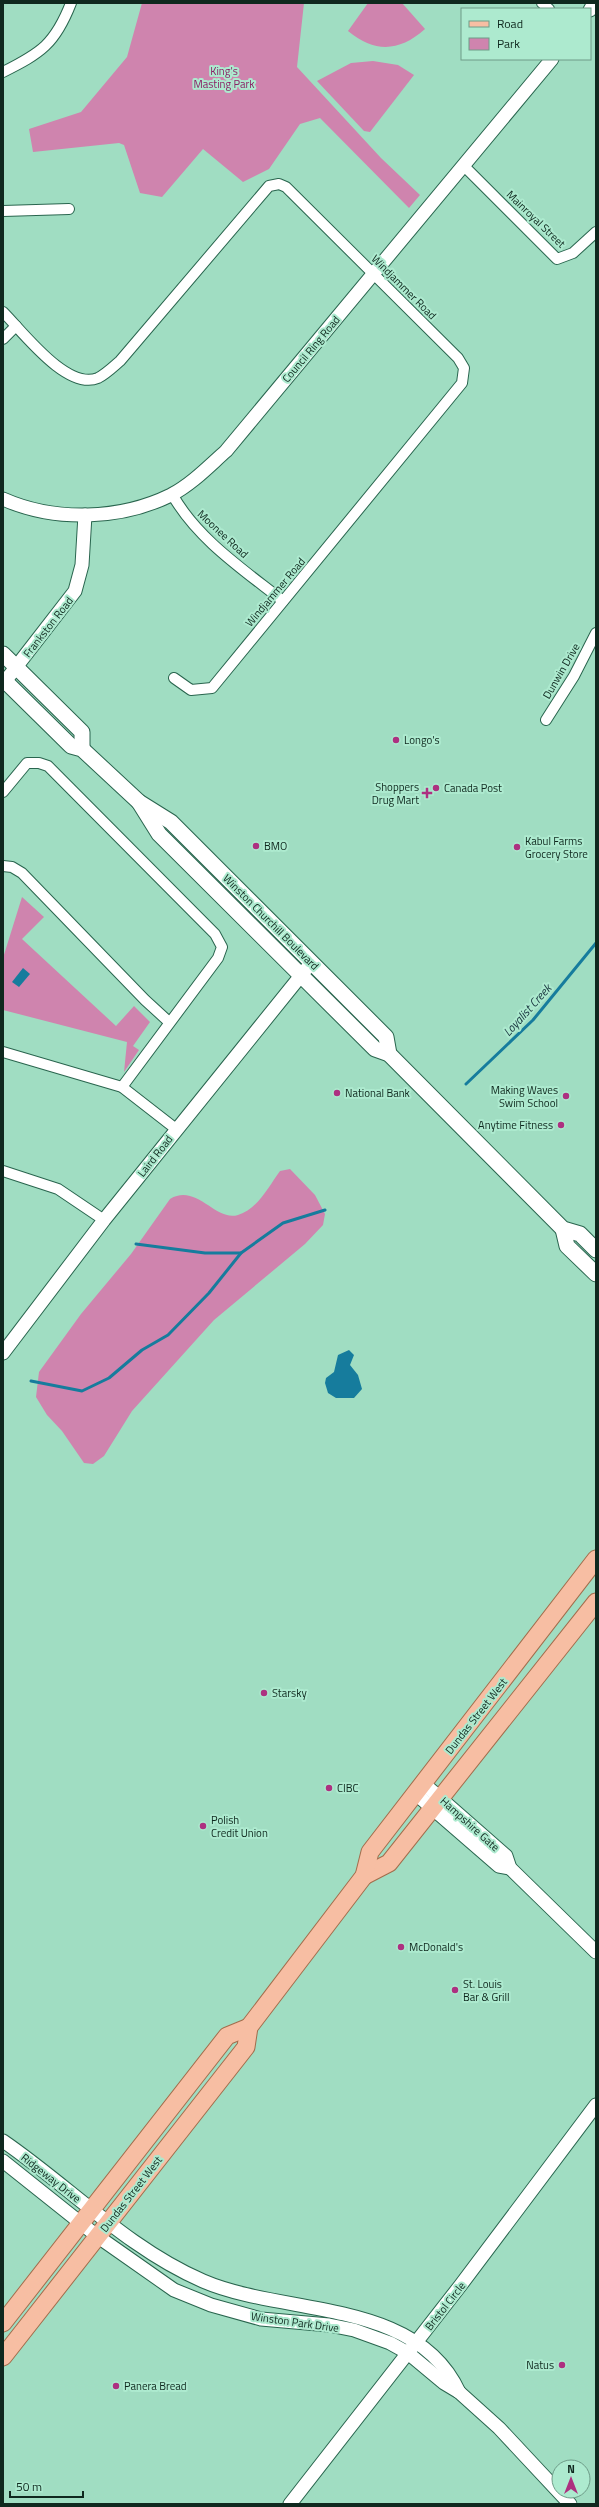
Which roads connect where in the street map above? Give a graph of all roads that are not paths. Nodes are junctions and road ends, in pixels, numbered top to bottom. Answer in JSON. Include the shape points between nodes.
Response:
{"nodes":[{"id":1,"x":70,"y":3,"type":"edge"},
{"id":2,"x":551,"y":60,"type":"edge"},
{"id":3,"x":3,"y":72,"type":"edge"},
{"id":4,"x":463,"y":165,"type":"junction"},
{"id":5,"x":69,"y":209,"type":"dead end"},
{"id":6,"x":3,"y":211,"type":"edge"},
{"id":7,"x":596,"y":232,"type":"edge"},
{"id":8,"x":374,"y":273,"type":"junction"},
{"id":9,"x":3,"y":312,"type":"edge"},
{"id":10,"x":16,"y":326,"type":"junction"},
{"id":11,"x":3,"y":339,"type":"edge"},
{"id":12,"x":172,"y":494,"type":"junction"},
{"id":13,"x":3,"y":499,"type":"edge"},
{"id":14,"x":85,"y":515,"type":"junction"},
{"id":15,"x":283,"y":601,"type":"junction"},
{"id":16,"x":596,"y":632,"type":"edge"},
{"id":17,"x":3,"y":654,"type":"edge"},
{"id":18,"x":16,"y":667,"type":"junction"},
{"id":19,"x":174,"y":678,"type":"dead end"},
{"id":20,"x":4,"y":681,"type":"edge"},
{"id":21,"x":546,"y":720,"type":"dead end"},
{"id":22,"x":82,"y":748,"type":"junction"},
{"id":23,"x":3,"y":792,"type":"edge"},
{"id":24,"x":139,"y":802,"type":"junction"},
{"id":25,"x":3,"y":866,"type":"edge"},
{"id":26,"x":311,"y":962,"type":"junction"},
{"id":27,"x":301,"y":975,"type":"junction"},
{"id":28,"x":169,"y":1022,"type":"junction"},
{"id":29,"x":3,"y":1052,"type":"edge"},
{"id":30,"x":389,"y":1054,"type":"junction"},
{"id":31,"x":122,"y":1087,"type":"junction"},
{"id":32,"x":176,"y":1129,"type":"junction"},
{"id":33,"x":3,"y":1171,"type":"edge"},
{"id":34,"x":104,"y":1220,"type":"junction"},
{"id":35,"x":563,"y":1229,"type":"junction"},
{"id":36,"x":596,"y":1250,"type":"edge"},
{"id":37,"x":596,"y":1274,"type":"edge"},
{"id":38,"x":3,"y":1353,"type":"edge"},
{"id":39,"x":596,"y":1559,"type":"edge"},
{"id":40,"x":596,"y":1602,"type":"edge"},
{"id":41,"x":420,"y":1789,"type":"junction"},
{"id":42,"x":437,"y":1804,"type":"junction"},
{"id":43,"x":364,"y":1876,"type":"junction"},
{"id":44,"x":596,"y":1952,"type":"edge"},
{"id":45,"x":596,"y":2105,"type":"edge"},
{"id":46,"x":3,"y":2141,"type":"edge"},
{"id":47,"x":3,"y":2161,"type":"edge"},
{"id":48,"x":99,"y":2216,"type":"junction"},
{"id":49,"x":88,"y":2229,"type":"junction"},
{"id":50,"x":3,"y":2323,"type":"edge"},
{"id":51,"x":412,"y":2348,"type":"junction"},
{"id":52,"x":3,"y":2357,"type":"edge"},
{"id":53,"x":290,"y":2504,"type":"edge"},
{"id":54,"x":570,"y":2504,"type":"edge"}],
"edges":[{"from":1,"to":3,"type":"street","via":[[51,43]]},
{"from":2,"to":4,"type":"street","name":"Council Ring Road"},
{"from":4,"to":7,"type":"street","name":"Mainroyal Street","via":[[556,259],[573,253]]},
{"from":4,"to":8,"type":"street","name":"Council Ring Road"},
{"from":5,"to":6,"type":"street"},
{"from":8,"to":10,"type":"street","name":"Windjammer Road","via":[[286,187],[274,184],[269,186],[120,362],[97,379],[82,380],[63,373]]},
{"from":8,"to":12,"type":"street","name":"Council Ring Road","via":[[226,451]]},
{"from":8,"to":15,"type":"street","name":"Windjammer Road","via":[[458,358],[464,368],[462,383]]},
{"from":9,"to":10,"type":"street","name":"Windjammer Road"},
{"from":10,"to":11,"type":"street"},
{"from":12,"to":14,"type":"street","name":"Council Ring Road","via":[[130,509]]},
{"from":12,"to":15,"type":"street","name":"Moonee Road","via":[[181,511],[224,555]]},
{"from":13,"to":14,"type":"street","name":"Council Ring Road","via":[[47,512]]},
{"from":14,"to":18,"type":"street","name":"Frankston Road","via":[[82,565],[76,591]]},
{"from":15,"to":19,"type":"street","name":"Windjammer Road","via":[[212,688],[191,690]]},
{"from":16,"to":21,"type":"street","name":"Dunwin Drive","via":[[574,676]]},
{"from":17,"to":18,"type":"main road"},
{"from":18,"to":20,"type":"street","name":"Frankston Road"},
{"from":18,"to":22,"type":"main road","via":[[82,732]]},
{"from":20,"to":22,"type":"main road","name":"Winston Churchill Boulevard","via":[[71,746]]},
{"from":22,"to":24,"type":"main road","name":"Winston Churchill Boulevard"},
{"from":23,"to":28,"type":"street","via":[[27,763],[48,766],[215,934],[222,947],[218,958]]},
{"from":24,"to":26,"type":"main road","name":"Winston Churchill Boulevard","via":[[172,822]]},
{"from":24,"to":27,"type":"main road","name":"Winston Churchill Boulevard","via":[[159,834]]},
{"from":25,"to":28,"type":"street","via":[[22,873]]},
{"from":26,"to":27,"type":"street","name":"Laird Road"},
{"from":26,"to":30,"type":"main road","name":"Winston Churchill Boulevard","via":[[386,1037]]},
{"from":27,"to":30,"type":"main road","name":"Winston Churchill Boulevard","via":[[375,1049]]},
{"from":27,"to":32,"type":"street","name":"Laird Road","via":[[246,1046]]},
{"from":28,"to":31,"type":"street"},
{"from":29,"to":31,"type":"street"},
{"from":30,"to":35,"type":"main road","name":"Winston Churchill Boulevard"},
{"from":31,"to":32,"type":"street"},
{"from":32,"to":34,"type":"street","name":"Laird Road"},
{"from":33,"to":34,"type":"street","via":[[58,1189]]},
{"from":34,"to":38,"type":"street","name":"Laird Road"},
{"from":35,"to":36,"type":"main road","name":"Winston Churchill Boulevard","via":[[580,1234]]},
{"from":35,"to":37,"type":"main road","name":"Winston Churchill Boulevard","via":[[567,1246]]},
{"from":39,"to":41,"type":"main road","name":"Dundas Street West"},
{"from":40,"to":42,"type":"main road","name":"Dundas Street West"},
{"from":41,"to":42,"type":"street","name":"Hampshire Gate"},
{"from":41,"to":43,"type":"main road","name":"Dundas Street West","via":[[370,1852]]},
{"from":42,"to":43,"type":"main road","name":"Dundas Street West","via":[[389,1864]]},
{"from":42,"to":44,"type":"street","name":"Hampshire Gate","via":[[499,1866],[510,1868]]},
{"from":43,"to":48,"type":"main road","name":"Dundas Street West","via":[[249,2027],[227,2036]]},
{"from":45,"to":51,"type":"street","name":"Bristol Circle"},
{"from":46,"to":48,"type":"street","name":"Ridgeway Drive"},
{"from":47,"to":49,"type":"street","name":"Ridgeway Drive"},
{"from":48,"to":49,"type":"main road","name":"Dundas Street West"},
{"from":48,"to":51,"type":"street","name":"Winston Park Drive","via":[[160,2260],[222,2288],[367,2321],[392,2329]]},
{"from":49,"to":50,"type":"main road","name":"Dundas Street West"},
{"from":49,"to":51,"type":"street","name":"Winston Park Drive","via":[[174,2290],[211,2305],[261,2319],[329,2325],[354,2330]]},
{"from":49,"to":52,"type":"main road","name":"Dundas Street West"},
{"from":51,"to":53,"type":"street","name":"Bristol Circle"},
{"from":51,"to":54,"type":"street","name":"Winston Park Drive","via":[[450,2373],[459,2392],[499,2428]]}]}
